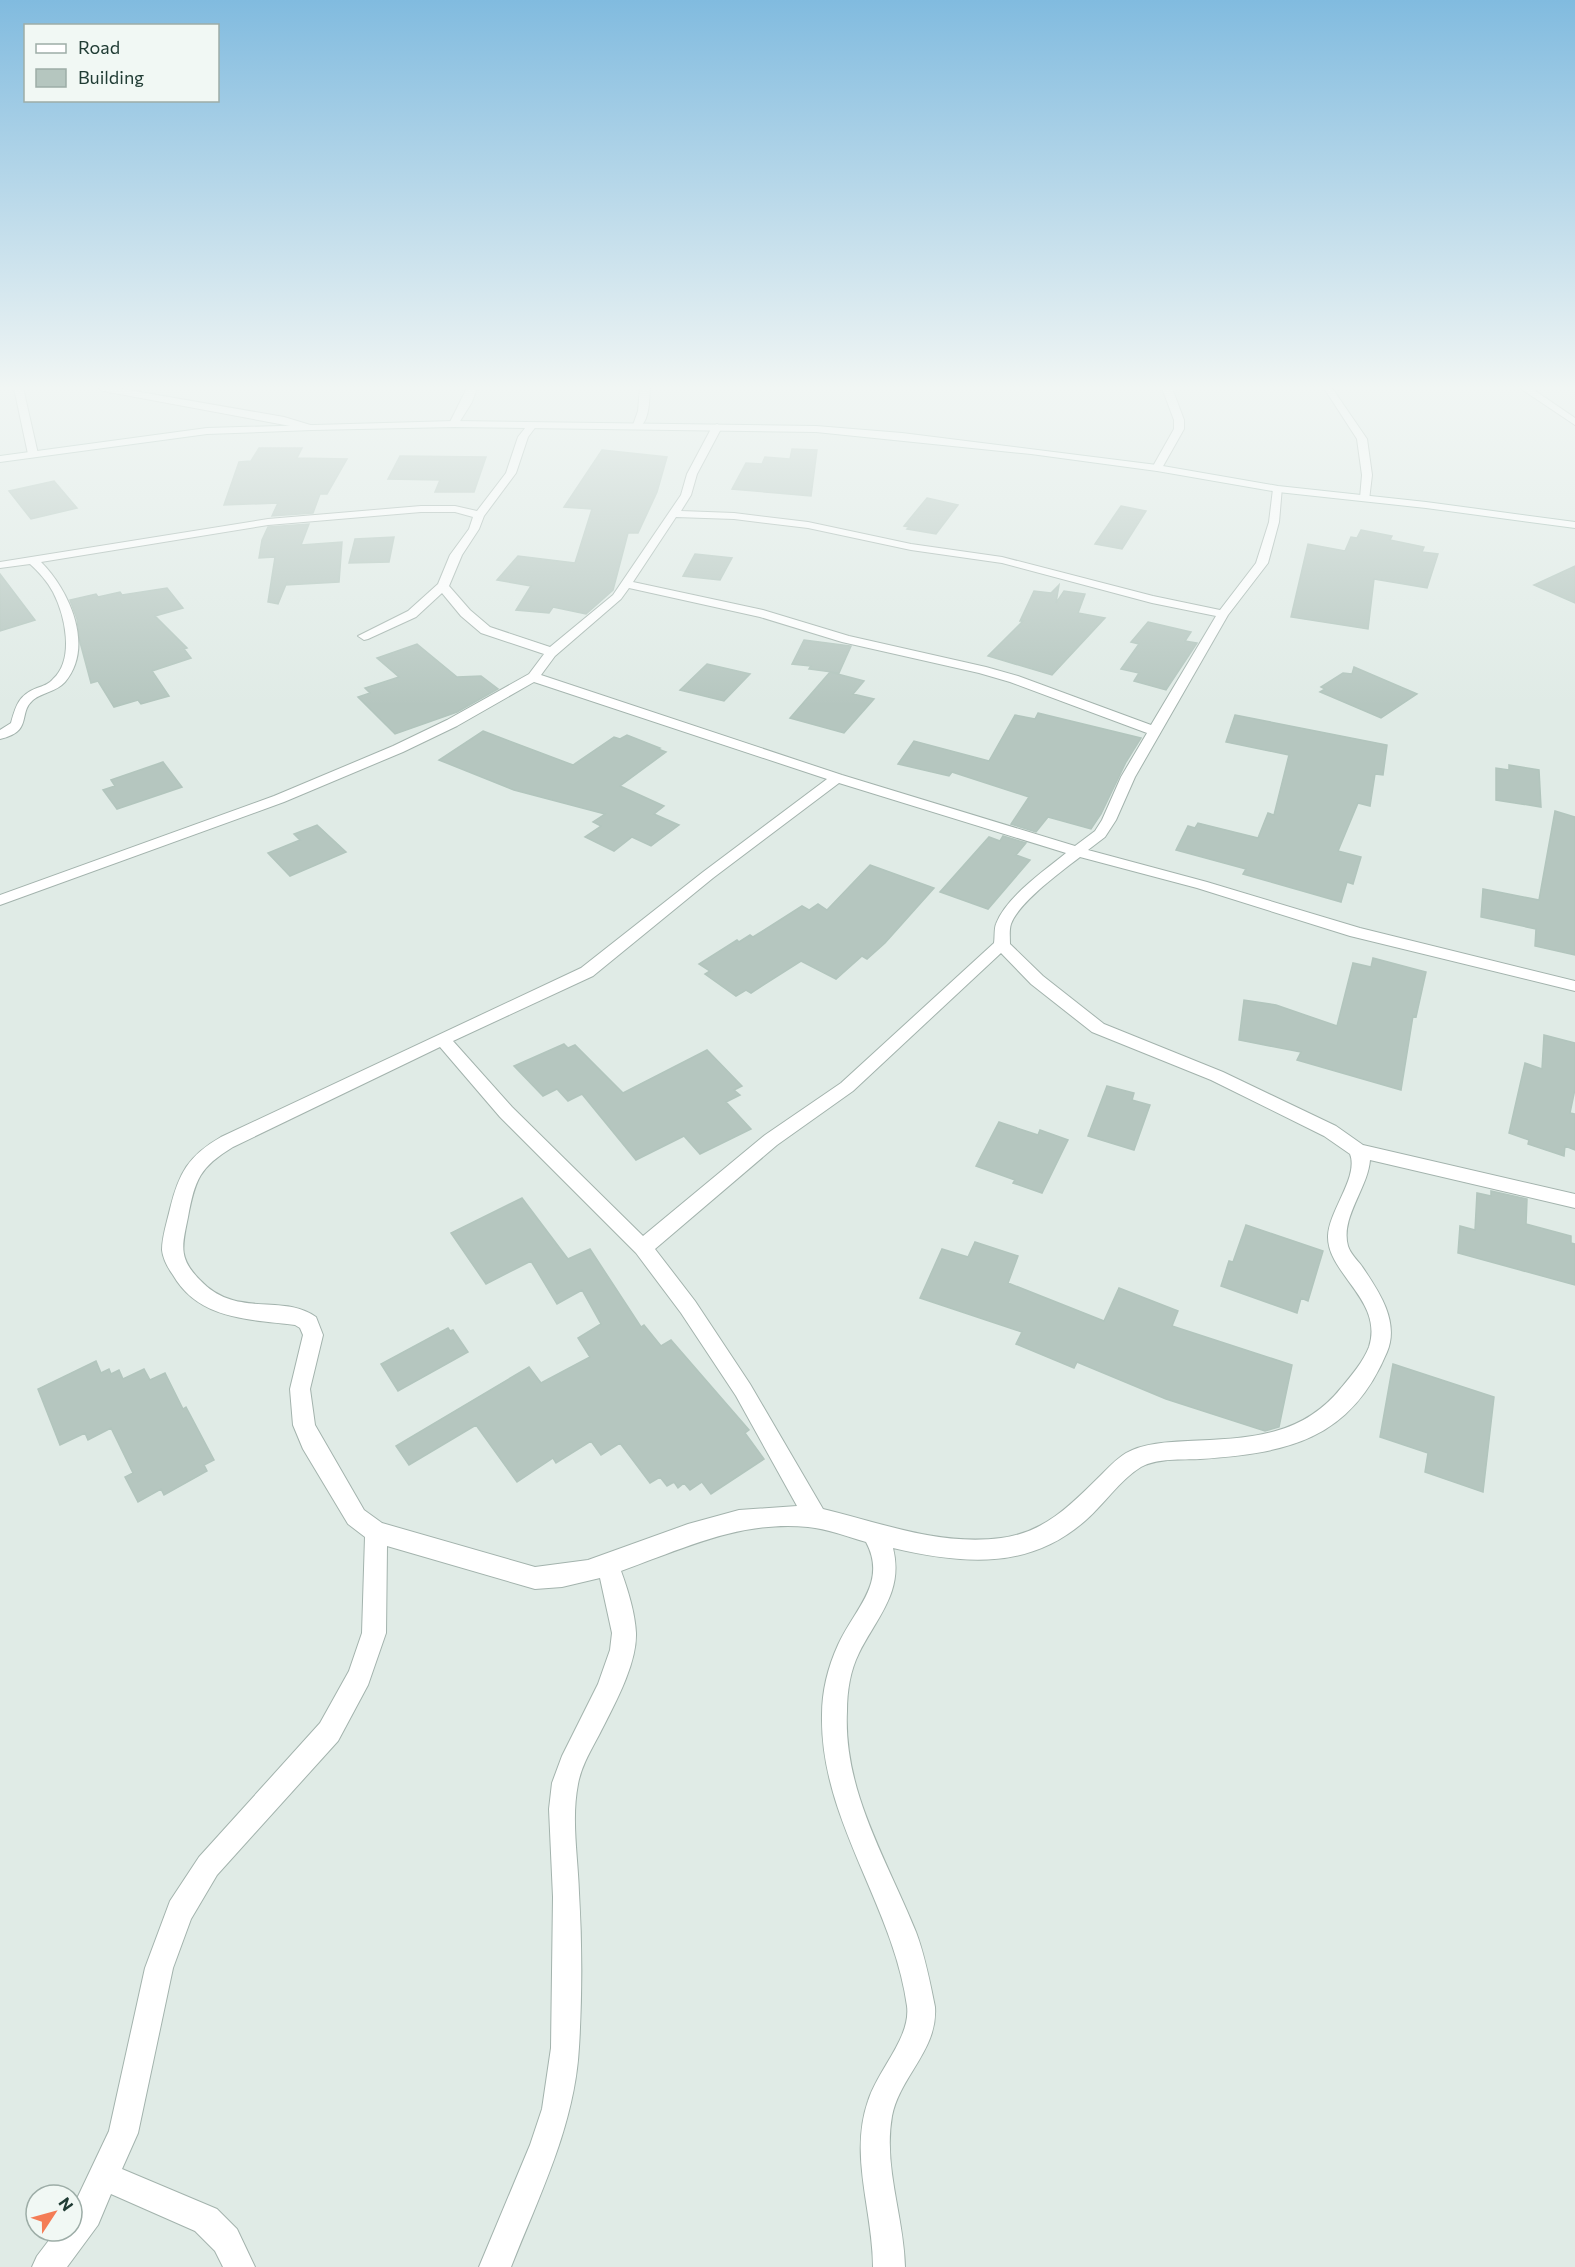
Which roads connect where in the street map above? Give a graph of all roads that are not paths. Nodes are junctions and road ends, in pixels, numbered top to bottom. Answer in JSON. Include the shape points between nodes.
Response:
{"nodes":[{"id":1,"x":496,"y":494,"type":"edge"},
{"id":2,"x":687,"y":494,"type":"edge"},
{"id":3,"x":1277,"y":494,"type":"edge"},
{"id":4,"x":1324,"y":494,"type":"edge"},
{"id":5,"x":1365,"y":494,"type":"edge"},
{"id":6,"x":1365,"y":498,"type":"junction"},
{"id":7,"x":674,"y":514,"type":"junction"},
{"id":8,"x":479,"y":516,"type":"junction"},
{"id":9,"x":1575,"y":525,"type":"edge"},
{"id":10,"x":33,"y":560,"type":"junction"},
{"id":11,"x":0,"y":565,"type":"edge"},
{"id":12,"x":626,"y":584,"type":"junction"},
{"id":13,"x":443,"y":586,"type":"junction"},
{"id":14,"x":1223,"y":614,"type":"junction"},
{"id":15,"x":364,"y":636,"type":"dead end"},
{"id":16,"x":551,"y":653,"type":"junction"},
{"id":17,"x":532,"y":676,"type":"junction"},
{"id":18,"x":1154,"y":731,"type":"junction"},
{"id":19,"x":0,"y":735,"type":"edge"},
{"id":20,"x":837,"y":778,"type":"junction"},
{"id":21,"x":1078,"y":852,"type":"junction"},
{"id":22,"x":0,"y":900,"type":"edge"},
{"id":23,"x":1002,"y":945,"type":"junction"},
{"id":24,"x":1575,"y":986,"type":"edge"},
{"id":25,"x":442,"y":1039,"type":"junction"},
{"id":26,"x":1358,"y":1150,"type":"junction"},
{"id":27,"x":1575,"y":1201,"type":"edge"},
{"id":28,"x":643,"y":1248,"type":"junction"},
{"id":29,"x":816,"y":1518,"type":"junction"},
{"id":30,"x":376,"y":1532,"type":"junction"},
{"id":31,"x":873,"y":1533,"type":"junction"},
{"id":32,"x":607,"y":1565,"type":"junction"},
{"id":33,"x":104,"y":2176,"type":"junction"},
{"id":34,"x":48,"y":2267,"type":"edge"},
{"id":35,"x":239,"y":2267,"type":"edge"},
{"id":36,"x":495,"y":2267,"type":"edge"},
{"id":37,"x":889,"y":2267,"type":"edge"}],
"edges":[{"from":1,"to":8,"type":"street"},
{"from":2,"to":7,"type":"street"},
{"from":3,"to":14,"type":"street","via":[[1262,563]]},
{"from":4,"to":6,"type":"street"},
{"from":5,"to":6,"type":"street"},
{"from":6,"to":9,"type":"street"},
{"from":7,"to":12,"type":"street"},
{"from":7,"to":14,"type":"street","via":[[808,525],[911,547],[1002,560]]},
{"from":8,"to":10,"type":"street","via":[[455,509],[421,509],[268,522]]},
{"from":8,"to":13,"type":"street"},
{"from":10,"to":11,"type":"street"},
{"from":10,"to":19,"type":"street","via":[[57,588],[68,612],[70,665],[57,684],[27,699],[21,708],[20,723]]},
{"from":12,"to":16,"type":"street"},
{"from":12,"to":18,"type":"street","via":[[993,673]]},
{"from":13,"to":15,"type":"street","via":[[412,614]]},
{"from":13,"to":16,"type":"street","via":[[461,609],[490,632]]},
{"from":14,"to":18,"type":"street"},
{"from":16,"to":17,"type":"street"},
{"from":17,"to":20,"type":"street"},
{"from":17,"to":22,"type":"street","via":[[452,723],[299,791]]},
{"from":18,"to":21,"type":"street","via":[[1109,820],[1100,834]]},
{"from":20,"to":21,"type":"street"},
{"from":20,"to":25,"type":"street","via":[[708,874],[587,972]]},
{"from":21,"to":23,"type":"street","via":[[1041,879],[1013,909],[1002,925]]},
{"from":21,"to":24,"type":"street","via":[[1356,932]]},
{"from":23,"to":26,"type":"street","via":[[1037,980],[1098,1028],[1218,1076],[1329,1131]]},
{"from":23,"to":28,"type":"street","via":[[847,1087],[754,1153]]},
{"from":25,"to":28,"type":"street","via":[[506,1112]]},
{"from":25,"to":30,"type":"street","via":[[208,1153],[190,1178],[172,1250],[192,1287],[222,1307],[296,1316],[309,1323],[312,1335],[300,1389],[304,1425],[356,1517]]},
{"from":26,"to":27,"type":"street"},
{"from":26,"to":31,"type":"street","via":[[1361,1172],[1340,1215],[1337,1240],[1376,1309],[1381,1342],[1349,1396],[1314,1428],[1277,1442],[1144,1456],[1121,1470],[1078,1513],[1040,1539],[1025,1544],[948,1548]]},
{"from":28,"to":29,"type":"street","via":[[743,1390]]},
{"from":29,"to":31,"type":"street"},
{"from":29,"to":32,"type":"street","via":[[739,1520],[678,1537]]},
{"from":30,"to":32,"type":"street","via":[[535,1578],[556,1578]]},
{"from":30,"to":33,"type":"street","via":[[374,1633],[359,1677],[329,1732],[208,1866],[180,1911],[159,1968],[123,2133]]},
{"from":31,"to":37,"type":"street","via":[[886,1561],[885,1578],[842,1666],[834,1716],[842,1782],[875,1874],[900,1925],[921,2010],[917,2039],[888,2085],[875,2136]]},
{"from":32,"to":36,"type":"street","via":[[624,1633],[609,1689],[565,1783],[565,2048],[557,2109]]},
{"from":33,"to":34,"type":"street","via":[[87,2214]]},
{"from":33,"to":35,"type":"street","via":[[206,2220],[226,2240]]}]}
